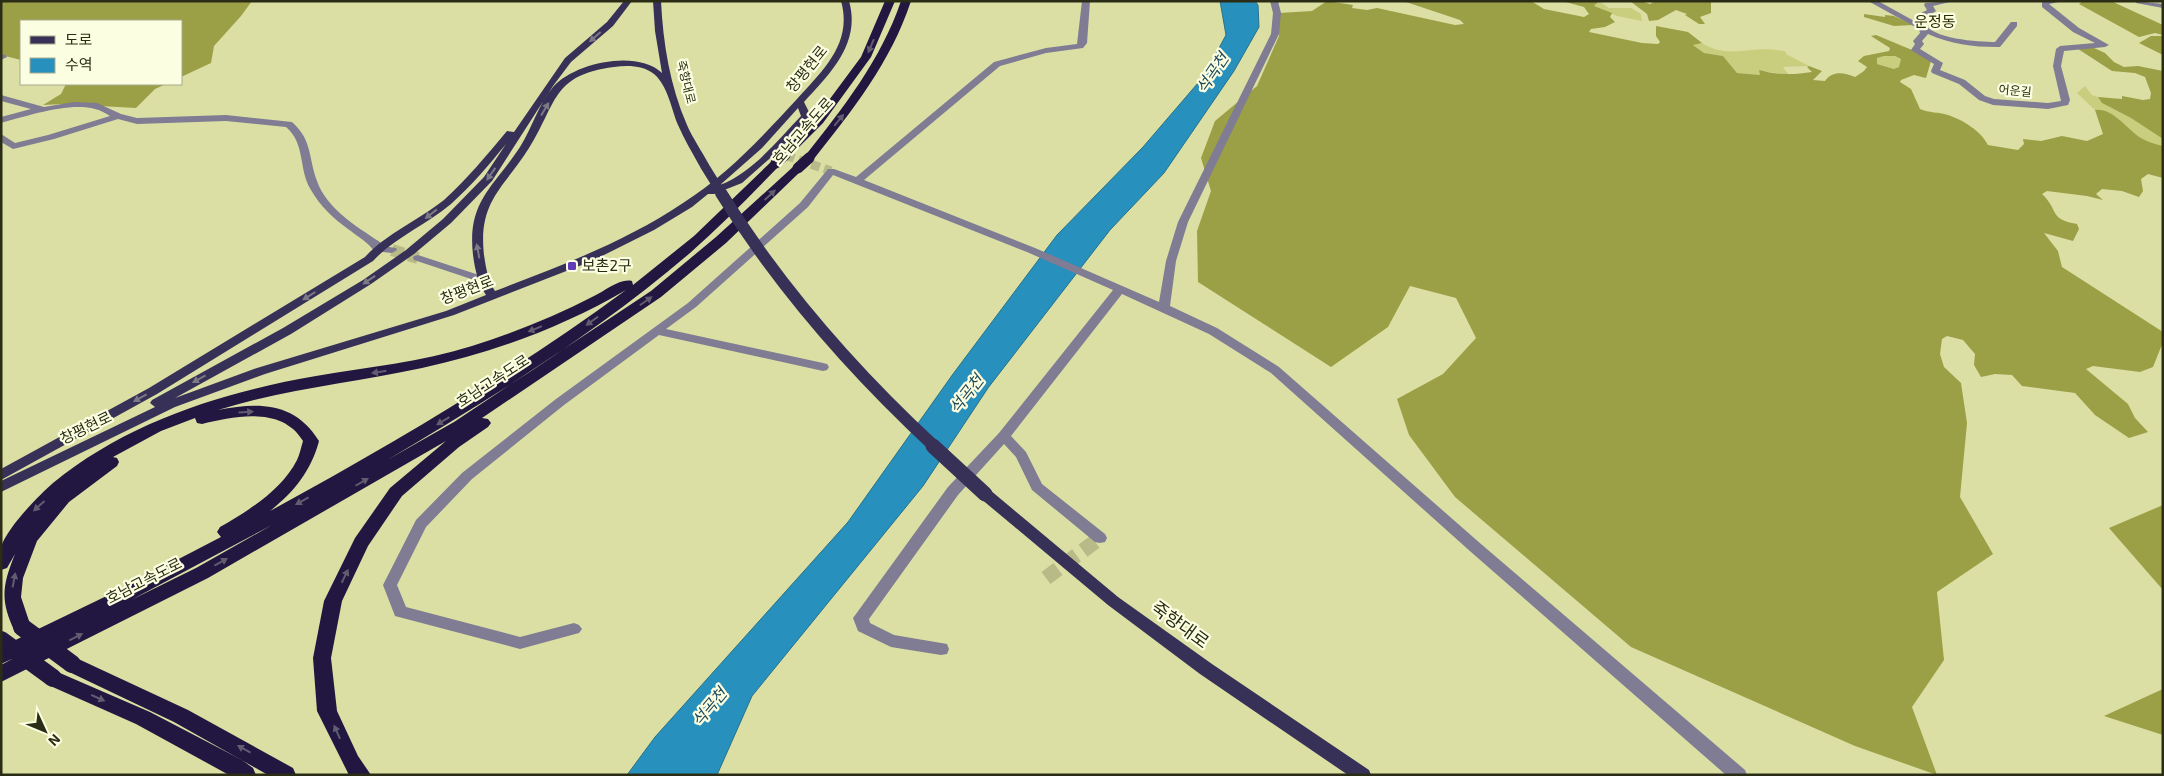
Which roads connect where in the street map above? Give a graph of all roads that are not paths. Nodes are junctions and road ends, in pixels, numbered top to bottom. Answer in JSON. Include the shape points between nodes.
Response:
{"nodes":[{"id":1,"x":628,"y":1,"type":"edge"},
{"id":2,"x":657,"y":1,"type":"edge"},
{"id":3,"x":845,"y":1,"type":"edge"},
{"id":4,"x":890,"y":1,"type":"edge"},
{"id":5,"x":906,"y":1,"type":"edge"},
{"id":6,"x":1086,"y":1,"type":"edge"},
{"id":7,"x":1274,"y":1,"type":"edge"},
{"id":8,"x":1872,"y":1,"type":"edge"},
{"id":9,"x":1950,"y":1,"type":"edge"},
{"id":10,"x":2059,"y":1,"type":"edge"},
{"id":11,"x":2139,"y":1,"type":"edge"},
{"id":12,"x":1939,"y":2,"type":"edge"},
{"id":13,"x":2163,"y":6,"type":"edge"},
{"id":14,"x":2014,"y":24,"type":"dead end"},
{"id":15,"x":1924,"y":29,"type":"junction"},
{"id":16,"x":673,"y":98,"type":"junction"},
{"id":17,"x":2,"y":99,"type":"edge"},
{"id":18,"x":537,"y":104,"type":"junction"},
{"id":19,"x":41,"y":109,"type":"junction"},
{"id":20,"x":118,"y":116,"type":"junction"},
{"id":21,"x":1,"y":120,"type":"edge"},
{"id":22,"x":1,"y":137,"type":"edge"},
{"id":23,"x":856,"y":182,"type":"junction"},
{"id":24,"x":737,"y":200,"type":"junction"},
{"id":25,"x":378,"y":250,"type":"junction"},
{"id":26,"x":392,"y":250,"type":"tunnel mouth"},
{"id":27,"x":418,"y":258,"type":"tunnel mouth"},
{"id":28,"x":482,"y":279,"type":"junction"},
{"id":29,"x":1120,"y":289,"type":"junction"},
{"id":30,"x":493,"y":296,"type":"junction"},
{"id":31,"x":1164,"y":308,"type":"junction"},
{"id":32,"x":657,"y":331,"type":"junction"},
{"id":33,"x":578,"y":348,"type":"junction"},
{"id":34,"x":823,"y":367,"type":"dead end"},
{"id":35,"x":1004,"y":436,"type":"junction"},
{"id":36,"x":80,"y":448,"type":"junction"},
{"id":37,"x":1,"y":475,"type":"edge"},
{"id":38,"x":1,"y":487,"type":"edge"},
{"id":39,"x":1100,"y":538,"type":"dead end"},
{"id":40,"x":1,"y":563,"type":"edge"},
{"id":41,"x":574,"y":629,"type":"dead end"},
{"id":42,"x":1,"y":640,"type":"edge"},
{"id":43,"x":1,"y":648,"type":"edge"},
{"id":44,"x":942,"y":649,"type":"dead end"},
{"id":45,"x":1,"y":656,"type":"edge"},
{"id":46,"x":1,"y":674,"type":"edge"},
{"id":47,"x":246,"y":775,"type":"edge"},
{"id":48,"x":286,"y":775,"type":"edge"},
{"id":49,"x":361,"y":775,"type":"edge"},
{"id":50,"x":1363,"y":775,"type":"edge"},
{"id":51,"x":1739,"y":775,"type":"edge"}],
"edges":[{"from":1,"to":18,"type":"main road","one_way":true,"via":[[610,24],[568,60]]},
{"from":2,"to":16,"type":"main road","name":"죽향대로"},
{"from":3,"to":30,"type":"main road","name":"창평현로","via":[[849,15],[848,32],[837,58],[800,102],[737,166],[698,197],[650,228],[588,259]]},
{"from":4,"to":24,"type":"highway","name":"호남고속도로","one_way":true,"bridge":true,"via":[[866,57],[819,121]]},
{"from":33,"to":5,"type":"highway","name":"호남고속도로","one_way":true,"bridge":true,"via":[[663,288],[722,240],[809,158],[850,106],[884,54]]},
{"from":6,"to":23,"type":"street","via":[[1083,43],[1080,46],[997,64]]},
{"from":7,"to":31,"type":"street","via":[[1277,13],[1275,34],[1183,222],[1171,261]]},
{"from":8,"to":15,"type":"street"},
{"from":9,"to":12,"type":"street"},
{"from":10,"to":15,"type":"street","name":"어운길","via":[[2045,2],[2045,5],[2076,30],[2105,44],[2060,49],[2057,66],[2065,103],[2016,105],[1982,98],[1962,82],[1935,71],[1939,63],[1915,50]]},
{"from":11,"to":13,"type":"street"},
{"from":12,"to":15,"type":"street","via":[[1928,5],[1932,12],[1922,16],[1920,22]]},
{"from":14,"to":15,"type":"street","via":[[1997,45],[1962,44]]},
{"from":28,"to":16,"type":"main road","one_way":true,"via":[[476,239],[478,218],[485,198],[526,146],[557,89],[568,78],[603,65],[640,65],[652,68],[661,76]]},
{"from":16,"to":50,"type":"main road","name":"죽향대로","bridge":true,"via":[[682,124],[704,165],[750,239],[807,314],[872,387],[985,494],[1121,606],[1206,669]]},
{"from":17,"to":19,"type":"street"},
{"from":18,"to":25,"type":"main road","one_way":true,"via":[[478,172],[446,202]]},
{"from":18,"to":36,"type":"main road","one_way":true,"via":[[488,179],[447,221],[410,252],[286,331]]},
{"from":19,"to":20,"type":"street","via":[[96,106]]},
{"from":19,"to":21,"type":"street"},
{"from":20,"to":22,"type":"street","via":[[13,146]]},
{"from":20,"to":25,"type":"street","via":[[137,121],[226,118],[289,124],[304,143],[315,189],[345,224],[376,244]]},
{"from":23,"to":29,"type":"street","via":[[1031,250]]},
{"from":23,"to":32,"type":"street","via":[[831,172],[804,205],[692,305]]},
{"from":24,"to":40,"type":"highway","one_way":true,"via":[[659,263],[611,294],[511,339],[402,368],[268,391],[152,428],[87,466],[33,511],[10,542]]},
{"from":24,"to":45,"type":"highway","name":"호남고속도로","one_way":true,"via":[[711,228],[671,262],[555,348],[469,405],[183,566]]},
{"from":25,"to":26,"type":"street"},
{"from":25,"to":37,"type":"main road","one_way":true,"via":[[369,259],[218,353]]},
{"from":27,"to":28,"type":"street"},
{"from":28,"to":30,"type":"main road"},
{"from":29,"to":31,"type":"street"},
{"from":29,"to":35,"type":"street"},
{"from":30,"to":36,"type":"main road","name":"창평현로","via":[[171,404]]},
{"from":31,"to":51,"type":"street","via":[[1213,331],[1275,370]]},
{"from":32,"to":34,"type":"street"},
{"from":32,"to":41,"type":"street","via":[[560,402],[468,476],[421,524],[390,585],[400,612],[510,640],[520,642]]},
{"from":46,"to":33,"type":"highway","name":"호남고속도로","one_way":true,"via":[[202,572],[340,496],[459,426]]},
{"from":49,"to":33,"type":"highway","one_way":true,"via":[[351,762],[328,711],[322,658],[333,600],[362,543],[396,492],[452,443],[529,391]]},
{"from":35,"to":39,"type":"street","via":[[1022,455],[1036,487]]},
{"from":35,"to":44,"type":"street","via":[[953,491],[861,618],[863,627],[890,642]]},
{"from":36,"to":38,"type":"main road","name":"창평현로"},
{"from":42,"to":47,"type":"highway","one_way":true,"bridge":true,"via":[[53,678],[143,718]]},
{"from":48,"to":43,"type":"highway","one_way":true,"bridge":true,"via":[[167,709],[72,664],[22,627],[12,597],[14,578],[30,538],[63,498],[106,465],[160,436],[215,415],[247,411],[280,414],[302,426],[311,441],[304,463],[279,494],[241,523],[159,570]]}]}
